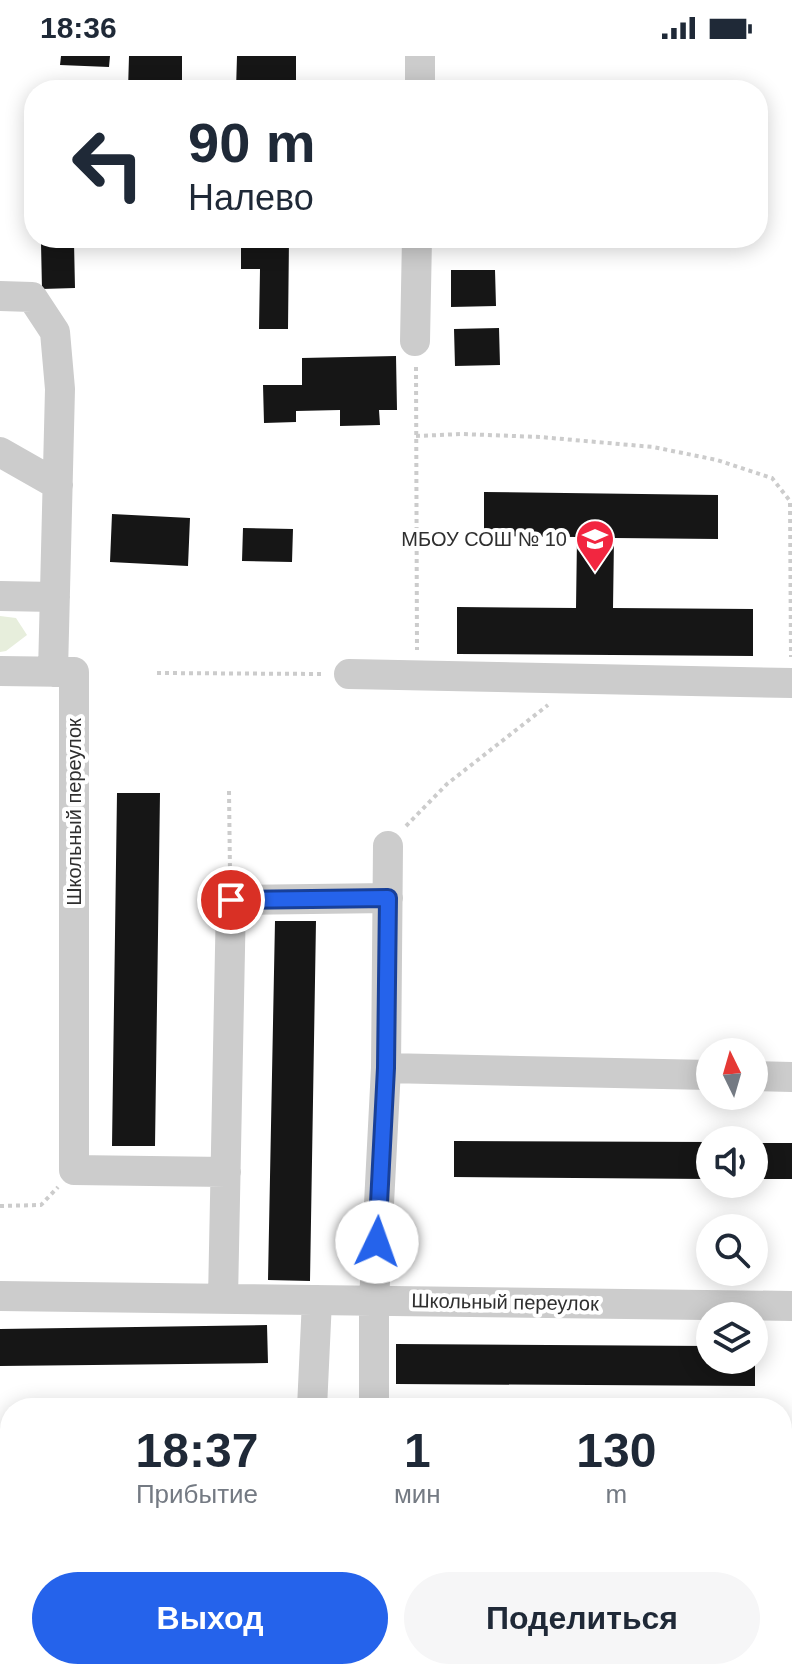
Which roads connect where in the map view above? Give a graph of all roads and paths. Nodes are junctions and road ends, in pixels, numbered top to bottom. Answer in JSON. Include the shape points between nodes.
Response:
{"nodes":[{"id":1,"x":420,"y":56,"type":"edge"},
{"id":2,"x":420,"y":80,"type":"edge"},
{"id":3,"x":417,"y":248,"type":"edge"},
{"id":4,"x":0,"y":296,"type":"edge"},
{"id":5,"x":415,"y":341,"type":"joint"},
{"id":6,"x":416,"y":436,"type":"junction"},
{"id":7,"x":0,"y":452,"type":"edge"},
{"id":8,"x":58,"y":485,"type":"junction"},
{"id":9,"x":0,"y":596,"type":"edge"},
{"id":10,"x":55,"y":597,"type":"junction"},
{"id":11,"x":0,"y":671,"type":"edge"},
{"id":12,"x":53,"y":672,"type":"junction"},
{"id":13,"x":157,"y":673,"type":"dead end"},
{"id":14,"x":349,"y":674,"type":"joint"},
{"id":15,"x":417,"y":676,"type":"junction"},
{"id":16,"x":792,"y":683,"type":"edge"},
{"id":17,"x":559,"y":699,"type":"dead end"},
{"id":18,"x":229,"y":791,"type":"dead end"},
{"id":19,"x":388,"y":846,"type":"joint"},
{"id":20,"x":388,"y":898,"type":"junction"},
{"id":21,"x":231,"y":900,"type":"junction"},
{"id":22,"x":386,"y":1068,"type":"junction"},
{"id":23,"x":696,"y":1075,"type":"edge"},
{"id":24,"x":768,"y":1076,"type":"edge"},
{"id":25,"x":792,"y":1077,"type":"edge"},
{"id":26,"x":226,"y":1172,"type":"junction"},
{"id":27,"x":41,"y":1205,"type":"dead end"},
{"id":28,"x":0,"y":1206,"type":"edge"},
{"id":29,"x":0,"y":1296,"type":"edge"},
{"id":30,"x":223,"y":1299,"type":"junction"},
{"id":31,"x":317,"y":1300,"type":"junction"},
{"id":32,"x":374,"y":1301,"type":"junction"},
{"id":33,"x":792,"y":1306,"type":"edge"},
{"id":34,"x":312,"y":1398,"type":"edge"},
{"id":35,"x":374,"y":1398,"type":"edge"}],
"edges":[{"from":1,"to":2,"type":"street"},
{"from":3,"to":5,"type":"street"},
{"from":4,"to":8,"type":"street","via":[[32,297],[55,332]]},
{"from":5,"to":6,"type":"path"},
{"from":6,"to":15,"type":"path"},
{"from":6,"to":16,"type":"path","via":[[508,436],[653,447],[772,478],[790,501]]},
{"from":7,"to":8,"type":"street"},
{"from":8,"to":10,"type":"street"},
{"from":9,"to":10,"type":"street"},
{"from":10,"to":12,"type":"street"},
{"from":11,"to":12,"type":"street"},
{"from":12,"to":26,"type":"street","name":"Школьный переулок","via":[[74,672],[74,1170]]},
{"from":13,"to":14,"type":"path"},
{"from":14,"to":15,"type":"street"},
{"from":15,"to":16,"type":"street"},
{"from":17,"to":19,"type":"path","via":[[447,784]]},
{"from":18,"to":21,"type":"path"},
{"from":19,"to":20,"type":"street"},
{"from":20,"to":21,"type":"street"},
{"from":20,"to":22,"type":"street"},
{"from":21,"to":26,"type":"street"},
{"from":22,"to":23,"type":"street"},
{"from":22,"to":32,"type":"street"},
{"from":24,"to":25,"type":"street"},
{"from":26,"to":30,"type":"street"},
{"from":27,"to":28,"type":"path"},
{"from":29,"to":30,"type":"street","name":"Школьный переулок"},
{"from":30,"to":31,"type":"street","name":"Школьный переулок"},
{"from":31,"to":32,"type":"street","name":"Школьный переулок"},
{"from":31,"to":34,"type":"street"},
{"from":32,"to":33,"type":"street","name":"Школьный переулок"},
{"from":32,"to":35,"type":"street"}]}
